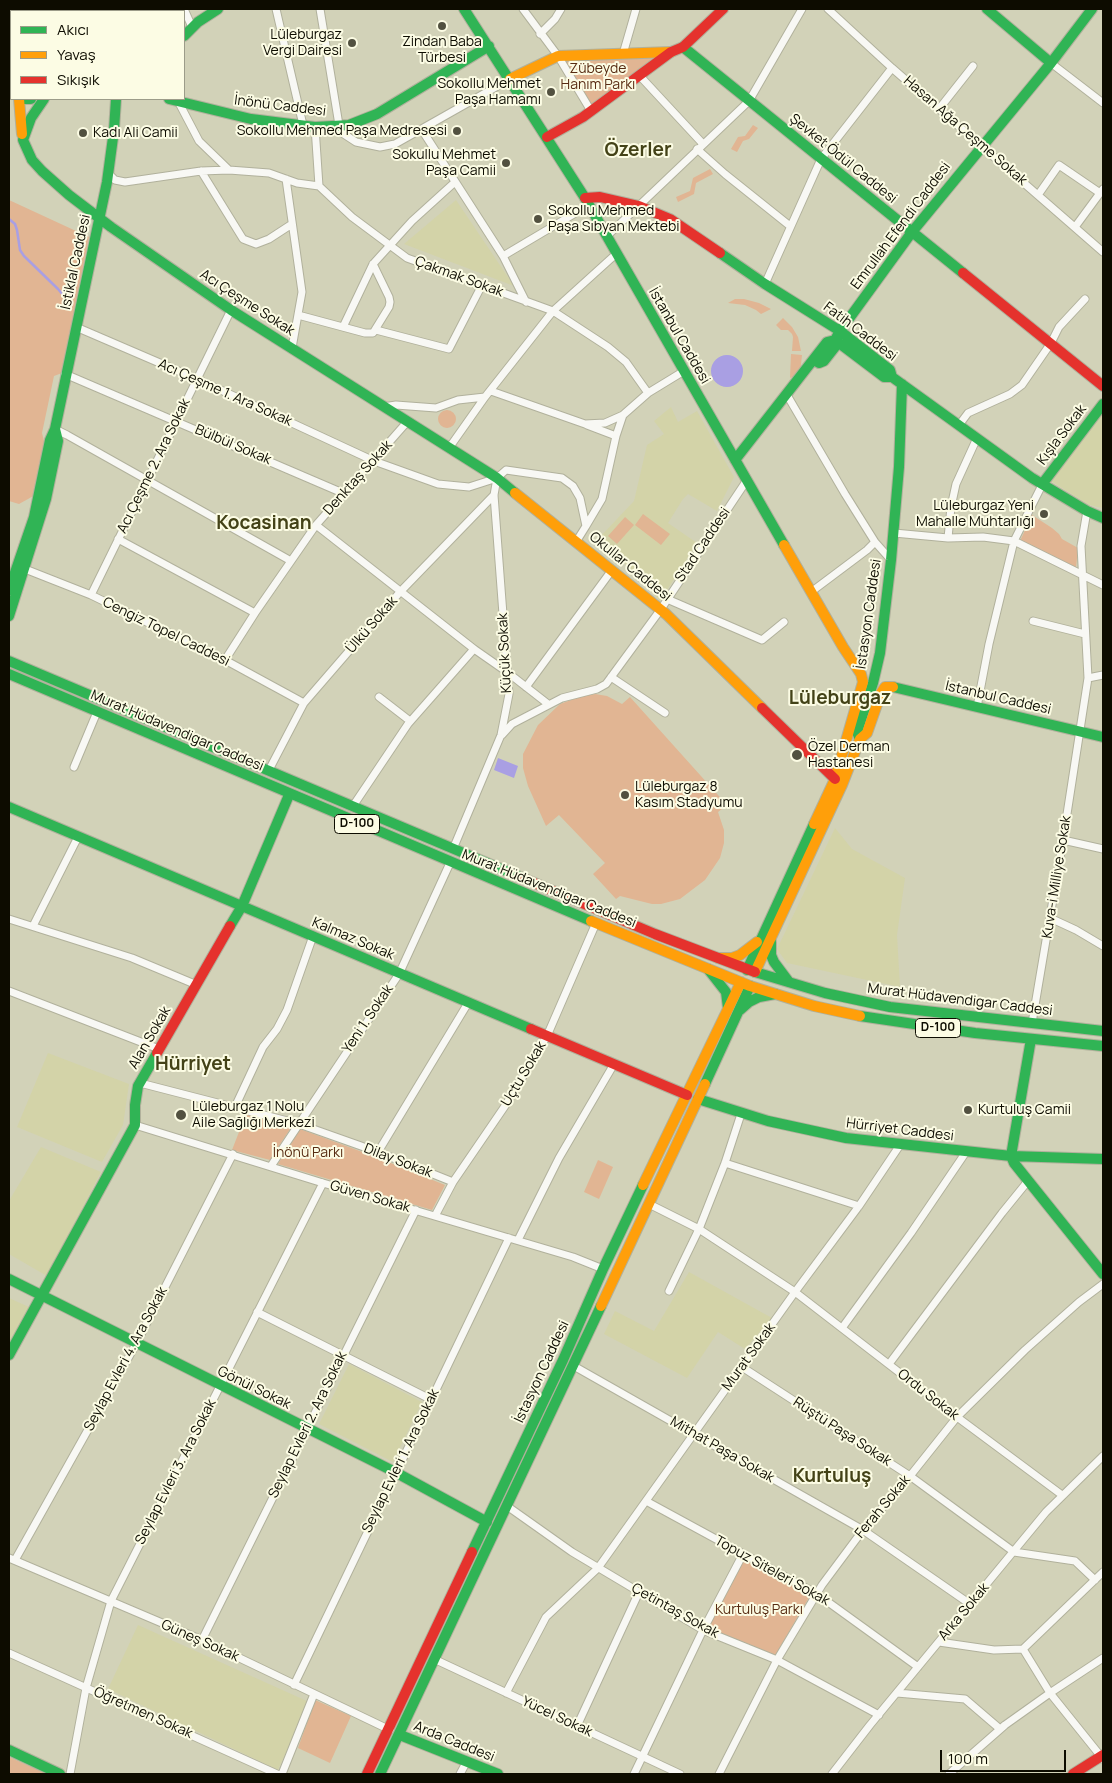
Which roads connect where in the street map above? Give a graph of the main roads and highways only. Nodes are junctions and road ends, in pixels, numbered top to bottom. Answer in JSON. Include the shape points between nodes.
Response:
{"nodes":[{"id":1,"x":218,"y":9,"type":"edge"},
{"id":2,"x":464,"y":9,"type":"edge"},
{"id":3,"x":723,"y":9,"type":"edge"},
{"id":4,"x":987,"y":9,"type":"edge"},
{"id":5,"x":1092,"y":9,"type":"edge"},
{"id":6,"x":185,"y":35,"type":"edge"},
{"id":7,"x":489,"y":46,"type":"junction"},
{"id":8,"x":683,"y":47,"type":"junction"},
{"id":9,"x":671,"y":52,"type":"junction"},
{"id":10,"x":1051,"y":63,"type":"junction"},
{"id":11,"x":510,"y":79,"type":"junction"},
{"id":12,"x":20,"y":100,"type":"edge"},
{"id":13,"x":43,"y":100,"type":"edge"},
{"id":14,"x":116,"y":100,"type":"edge"},
{"id":15,"x":173,"y":100,"type":"edge"},
{"id":16,"x":547,"y":137,"type":"junction"},
{"id":17,"x":23,"y":140,"type":"junction"},
{"id":18,"x":587,"y":202,"type":"junction"},
{"id":19,"x":102,"y":204,"type":"junction"},
{"id":20,"x":87,"y":209,"type":"junction"},
{"id":21,"x":99,"y":219,"type":"junction"},
{"id":22,"x":912,"y":232,"type":"junction"},
{"id":23,"x":837,"y":336,"type":"junction"},
{"id":24,"x":902,"y":384,"type":"junction"},
{"id":25,"x":1103,"y":386,"type":"edge"},
{"id":26,"x":1103,"y":404,"type":"edge"},
{"id":27,"x":383,"y":407,"type":"joint"},
{"id":28,"x":735,"y":460,"type":"junction"},
{"id":29,"x":1043,"y":483,"type":"junction"},
{"id":30,"x":38,"y":518,"type":"junction"},
{"id":31,"x":1103,"y":518,"type":"edge"},
{"id":32,"x":9,"y":590,"type":"edge"},
{"id":33,"x":9,"y":616,"type":"edge"},
{"id":34,"x":9,"y":661,"type":"edge"},
{"id":35,"x":9,"y":674,"type":"edge"},
{"id":36,"x":868,"y":683,"type":"junction"},
{"id":37,"x":1103,"y":737,"type":"edge"},
{"id":38,"x":860,"y":739,"type":"junction"},
{"id":39,"x":838,"y":782,"type":"junction"},
{"id":40,"x":290,"y":795,"type":"junction"},
{"id":41,"x":9,"y":807,"type":"edge"},
{"id":42,"x":242,"y":906,"type":"junction"},
{"id":43,"x":772,"y":937,"type":"junction"},
{"id":44,"x":760,"y":939,"type":"junction"},
{"id":45,"x":710,"y":957,"type":"junction"},
{"id":46,"x":708,"y":969,"type":"junction"},
{"id":47,"x":751,"y":971,"type":"junction"},
{"id":48,"x":789,"y":982,"type":"junction"},
{"id":49,"x":745,"y":984,"type":"junction"},
{"id":50,"x":776,"y":994,"type":"junction"},
{"id":51,"x":733,"y":1012,"type":"junction"},
{"id":52,"x":1103,"y":1031,"type":"edge"},
{"id":53,"x":1031,"y":1039,"type":"junction"},
{"id":54,"x":1103,"y":1046,"type":"edge"},
{"id":55,"x":687,"y":1095,"type":"junction"},
{"id":56,"x":698,"y":1099,"type":"junction"},
{"id":57,"x":1011,"y":1156,"type":"junction"},
{"id":58,"x":1103,"y":1160,"type":"edge"},
{"id":59,"x":637,"y":1198,"type":"junction"},
{"id":60,"x":649,"y":1204,"type":"junction"},
{"id":61,"x":603,"y":1269,"type":"junction"},
{"id":62,"x":1103,"y":1274,"type":"edge"},
{"id":63,"x":615,"y":1275,"type":"junction"},
{"id":64,"x":9,"y":1279,"type":"edge"},
{"id":65,"x":42,"y":1296,"type":"junction"},
{"id":66,"x":9,"y":1355,"type":"edge"},
{"id":67,"x":568,"y":1363,"type":"junction"},
{"id":68,"x":492,"y":1524,"type":"junction"},
{"id":69,"x":430,"y":1657,"type":"junction"},
{"id":70,"x":390,"y":1730,"type":"junction"},
{"id":71,"x":400,"y":1735,"type":"junction"},
{"id":72,"x":9,"y":1750,"type":"edge"},
{"id":73,"x":1103,"y":1757,"type":"edge"},
{"id":74,"x":60,"y":1774,"type":"edge"},
{"id":75,"x":368,"y":1774,"type":"edge"},
{"id":76,"x":380,"y":1774,"type":"edge"},
{"id":77,"x":498,"y":1774,"type":"edge"},
{"id":78,"x":1073,"y":1774,"type":"edge"}],
"edges":[{"from":1,"to":6,"type":"main road"},
{"from":2,"to":7,"type":"main road","name":"İstanbul Caddesi"},
{"from":3,"to":8,"type":"main road"},
{"from":4,"to":10,"type":"main road"},
{"from":5,"to":10,"type":"main road","name":"Emrullah Efendi Caddesi"},
{"from":7,"to":11,"type":"main road","name":"İstanbul Caddesi"},
{"from":7,"to":15,"type":"main road","name":"İnönü Caddesi","via":[[377,114],[349,124],[303,126],[236,116]]},
{"from":8,"to":9,"type":"main road"},
{"from":8,"to":22,"type":"main road","name":"Şevket Ödül Caddesi"},
{"from":9,"to":11,"type":"main road","via":[[558,56]]},
{"from":9,"to":16,"type":"main road","via":[[591,111]]},
{"from":10,"to":22,"type":"main road","name":"Emrullah Efendi Caddesi"},
{"from":11,"to":16,"type":"main road","name":"İstanbul Caddesi"},
{"from":12,"to":17,"type":"main road"},
{"from":13,"to":17,"type":"main road","via":[[31,118]]},
{"from":14,"to":19,"type":"main road","name":"İstiklal Caddesi"},
{"from":16,"to":18,"type":"main road","name":"İstanbul Caddesi"},
{"from":17,"to":20,"type":"main road","name":"Acı Çeşme Sokak","via":[[32,160],[42,171]]},
{"from":18,"to":23,"type":"main road","name":"Fatih Caddesi","via":[[600,197],[639,206],[670,219]]},
{"from":18,"to":28,"type":"main road","name":"İstanbul Caddesi"},
{"from":19,"to":20,"type":"main road","via":[[96,209]]},
{"from":19,"to":21,"type":"main road","name":"İstiklal Caddesi"},
{"from":20,"to":21,"type":"main road","name":"Acı Çeşme Sokak"},
{"from":21,"to":27,"type":"main road","name":"Acı Çeşme Sokak","via":[[231,310]]},
{"from":21,"to":30,"type":"main road","name":"İstiklal Caddesi","via":[[55,430],[58,441]]},
{"from":22,"to":23,"type":"main road","name":"Emrullah Efendi Caddesi"},
{"from":22,"to":25,"type":"main road","name":"Şevket Ödül Caddesi"},
{"from":23,"to":24,"type":"main road","name":"Fatih Caddesi","via":[[890,370],[892,377]]},
{"from":23,"to":28,"type":"main road","name":"Emrullah Efendi Caddesi","via":[[827,342]]},
{"from":24,"to":29,"type":"main road","name":"Fatih Caddesi"},
{"from":24,"to":36,"type":"main road","name":"İstasyon Caddesi","via":[[892,560],[880,653]]},
{"from":26,"to":29,"type":"main road","name":"Kışla Sokak"},
{"from":27,"to":39,"type":"main road","name":"Okullar Caddesi","via":[[497,478],[661,609]]},
{"from":28,"to":36,"type":"main road","name":"İstanbul Caddesi","via":[[843,647]]},
{"from":29,"to":31,"type":"main road","name":"Fatih Caddesi"},
{"from":30,"to":32,"type":"main road","name":"İstiklal Caddesi"},
{"from":30,"to":33,"type":"main road","name":"İstiklal Caddesi"},
{"from":34,"to":45,"type":"main road","name":"Murat Hüdavendigar Caddesi","number":"D-100"},
{"from":35,"to":40,"type":"main road","name":"Murat Hüdavendigar Caddesi","number":"D-100"},
{"from":36,"to":38,"type":"main road","name":"İstasyon Caddesi","via":[[857,735]]},
{"from":36,"to":39,"type":"main road"},
{"from":37,"to":38,"type":"main road","name":"İstanbul Caddesi","via":[[892,687],[881,693],[867,733]]},
{"from":38,"to":39,"type":"main road","name":"İstasyon Caddesi"},
{"from":39,"to":43,"type":"main road","name":"İstasyon Caddesi"},
{"from":39,"to":44,"type":"main road","name":"İstasyon Caddesi"},
{"from":40,"to":42,"type":"main road","name":"Alan Sokak"},
{"from":40,"to":46,"type":"main road","name":"Murat Hüdavendigar Caddesi","number":"D-100"},
{"from":41,"to":42,"type":"main road","name":"Kalmaz Sokak"},
{"from":42,"to":55,"type":"main road","name":"Kalmaz Sokak"},
{"from":42,"to":65,"type":"main road","name":"Alan Sokak","via":[[140,1083],[135,1105],[136,1125]]},
{"from":43,"to":47,"type":"main road","name":"İstasyon Caddesi"},
{"from":43,"to":48,"type":"main road","via":[[774,962]]},
{"from":44,"to":45,"type":"main road","via":[[740,955]]},
{"from":44,"to":47,"type":"main road","name":"İstasyon Caddesi"},
{"from":45,"to":47,"type":"main road","name":"Murat Hüdavendigar Caddesi","number":"D-100"},
{"from":46,"to":49,"type":"main road","name":"Murat Hüdavendigar Caddesi","number":"D-100"},
{"from":46,"to":51,"type":"main road","via":[[722,984]]},
{"from":47,"to":48,"type":"main road","name":"Murat Hüdavendigar Caddesi","number":"D-100"},
{"from":47,"to":49,"type":"main road","name":"İstasyon Caddesi"},
{"from":48,"to":52,"type":"main road","name":"Murat Hüdavendigar Caddesi","number":"D-100","via":[[890,1007]]},
{"from":49,"to":50,"type":"main road","name":"Murat Hüdavendigar Caddesi","number":"D-100"},
{"from":49,"to":51,"type":"main road","name":"İstasyon Caddesi"},
{"from":50,"to":51,"type":"main road","via":[[759,996]]},
{"from":50,"to":53,"type":"main road","name":"Murat Hüdavendigar Caddesi","number":"D-100","via":[[865,1017]]},
{"from":51,"to":55,"type":"main road","name":"İstasyon Caddesi"},
{"from":51,"to":56,"type":"main road","name":"İstasyon Caddesi"},
{"from":53,"to":54,"type":"main road","name":"Murat Hüdavendigar Caddesi","number":"D-100"},
{"from":53,"to":57,"type":"main road"},
{"from":55,"to":56,"type":"main road","name":"Kalmaz Sokak"},
{"from":55,"to":59,"type":"main road","name":"İstasyon Caddesi"},
{"from":56,"to":57,"type":"main road","name":"Hürriyet Caddesi","via":[[741,1114],[808,1130],[900,1145]]},
{"from":56,"to":60,"type":"main road","name":"İstasyon Caddesi"},
{"from":57,"to":58,"type":"main road","name":"Hürriyet Caddesi"},
{"from":57,"to":62,"type":"main road"},
{"from":59,"to":60,"type":"main road"},
{"from":59,"to":61,"type":"main road","name":"İstasyon Caddesi"},
{"from":60,"to":63,"type":"main road","name":"İstasyon Caddesi"},
{"from":61,"to":63,"type":"main road"},
{"from":61,"to":67,"type":"main road","name":"İstasyon Caddesi"},
{"from":63,"to":67,"type":"main road","name":"İstasyon Caddesi"},
{"from":64,"to":65,"type":"main road","name":"Gönül Sokak"},
{"from":65,"to":66,"type":"main road","name":"Alan Sokak"},
{"from":65,"to":68,"type":"main road","name":"Gönül Sokak","via":[[395,1472]]},
{"from":67,"to":68,"type":"main road","name":"İstasyon Caddesi"},
{"from":67,"to":68,"type":"main road","name":"İstasyon Caddesi","via":[[506,1506]]},
{"from":68,"to":69,"type":"main road","name":"İstasyon Caddesi"},
{"from":69,"to":70,"type":"main road","name":"İstasyon Caddesi"},
{"from":69,"to":71,"type":"main road","name":"İstasyon Caddesi"},
{"from":70,"to":71,"type":"main road","name":"Arda Caddesi"},
{"from":70,"to":75,"type":"main road","name":"İstasyon Caddesi"},
{"from":71,"to":76,"type":"main road","name":"İstasyon Caddesi"},
{"from":71,"to":77,"type":"main road","name":"Arda Caddesi"},
{"from":72,"to":74,"type":"main road"},
{"from":73,"to":78,"type":"main road"}]}
